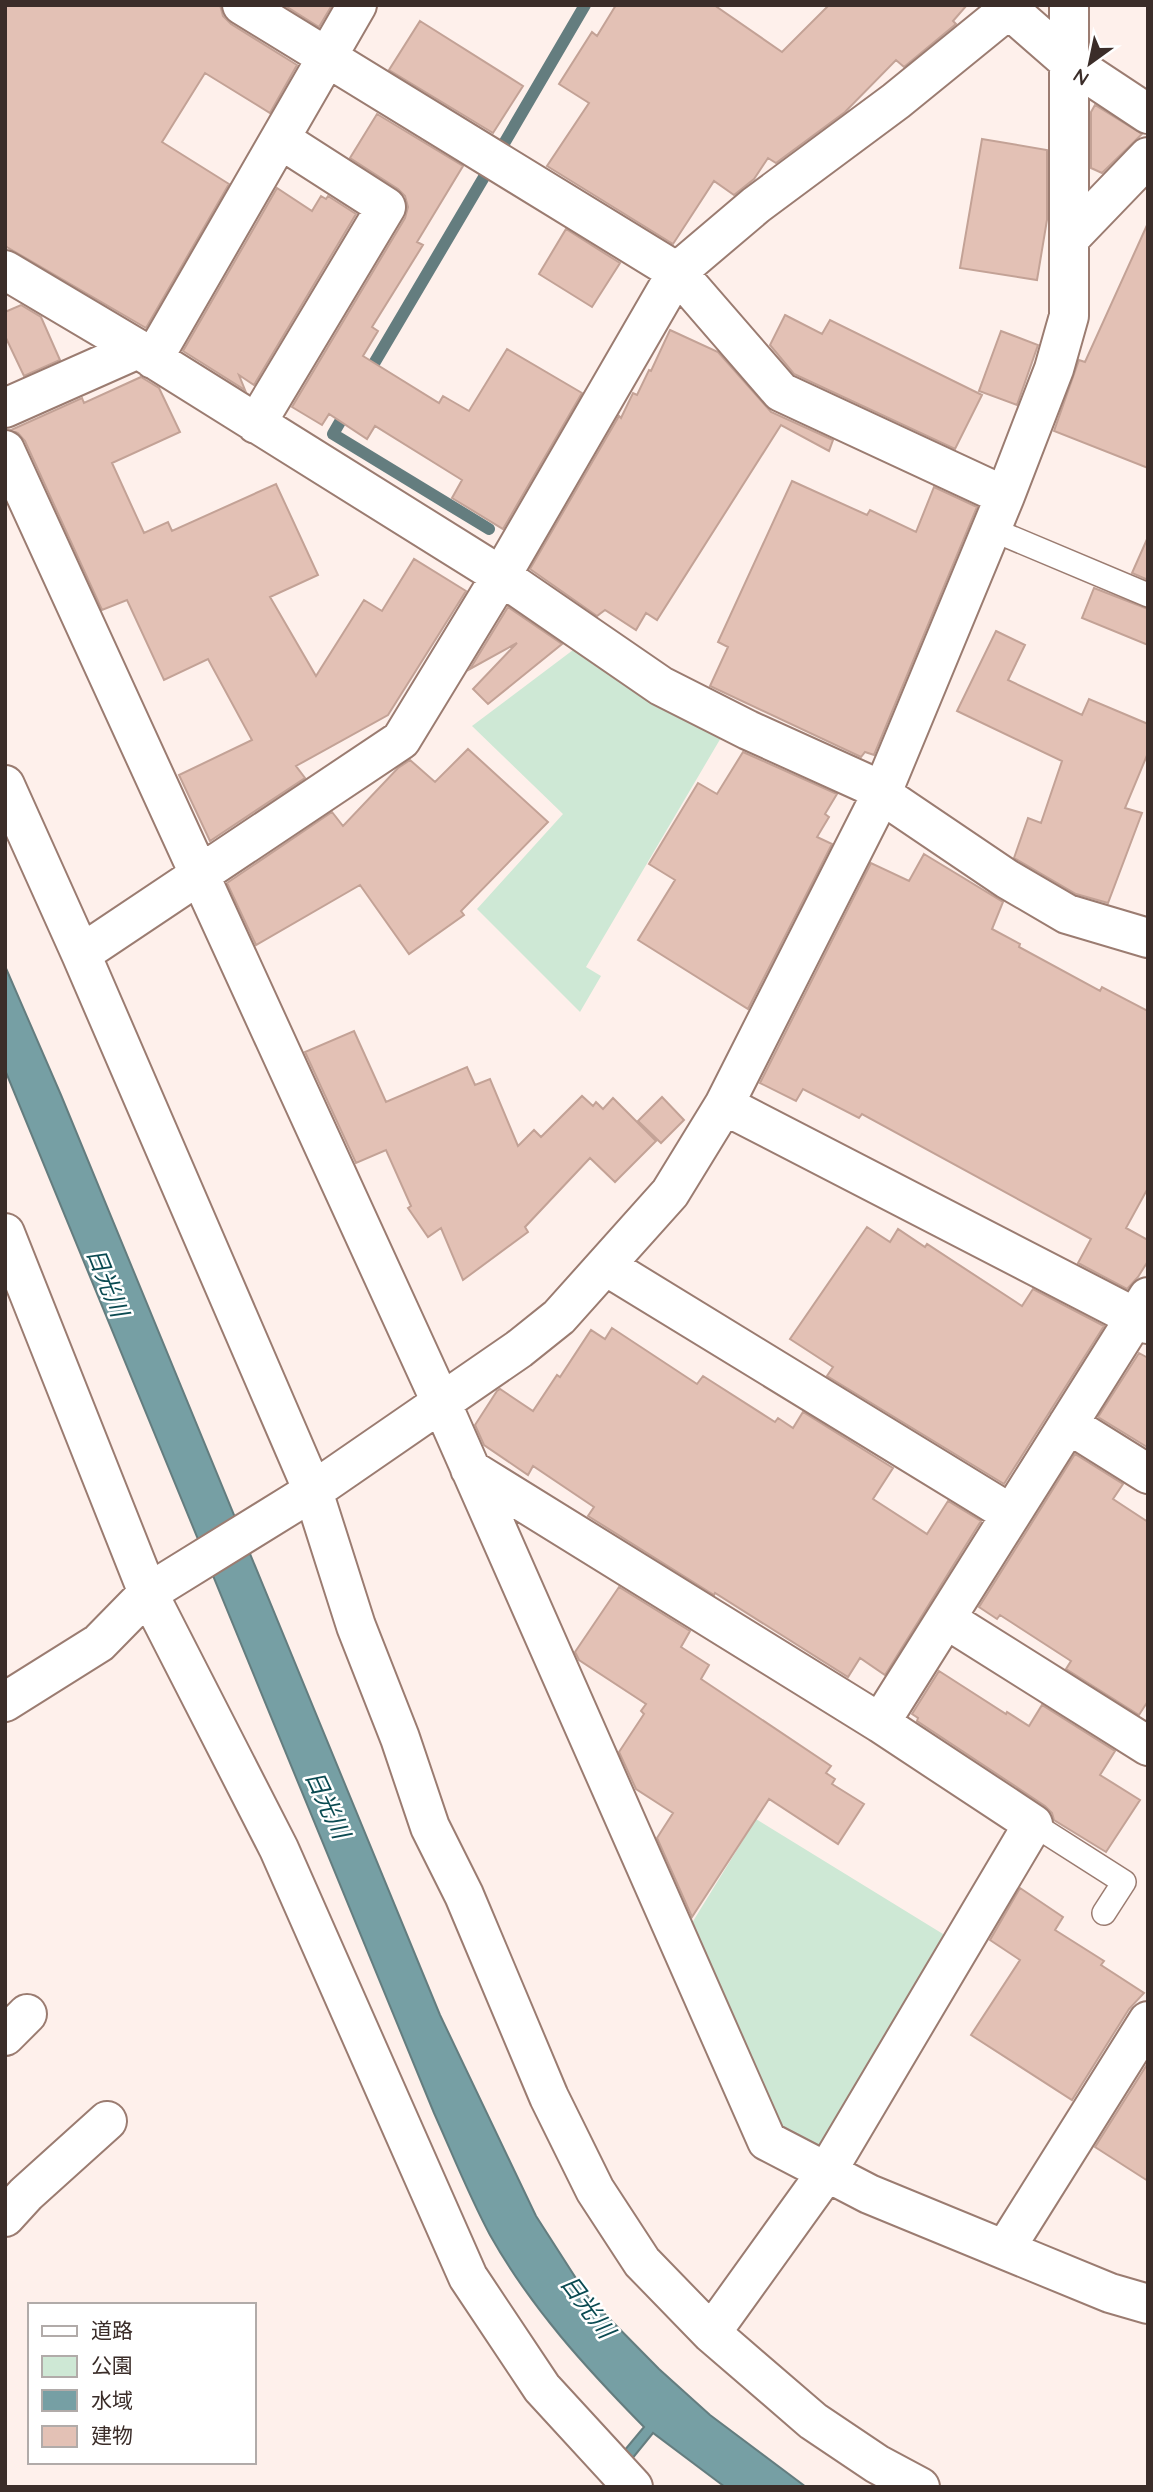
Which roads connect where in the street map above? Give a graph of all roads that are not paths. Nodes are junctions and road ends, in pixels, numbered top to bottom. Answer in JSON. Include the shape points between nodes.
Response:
{"nodes":[{"id":1,"x":242,"y":5,"type":"edge"},
{"id":2,"x":357,"y":5,"type":"edge"},
{"id":3,"x":1069,"y":5,"type":"edge"},
{"id":4,"x":1006,"y":7,"type":"edge"},
{"id":5,"x":327,"y":58,"type":"junction"},
{"id":6,"x":1069,"y":61,"type":"junction"},
{"id":7,"x":1148,"y":114,"type":"edge"},
{"id":8,"x":280,"y":139,"type":"junction"},
{"id":9,"x":1148,"y":157,"type":"edge"},
{"id":10,"x":1070,"y":238,"type":"junction"},
{"id":11,"x":5,"y":270,"type":"edge"},
{"id":12,"x":677,"y":272,"type":"junction"},
{"id":13,"x":146,"y":354,"type":"junction"},
{"id":14,"x":5,"y":408,"type":"edge"},
{"id":15,"x":256,"y":424,"type":"junction"},
{"id":16,"x":5,"y":450,"type":"edge"},
{"id":17,"x":998,"y":512,"type":"junction"},
{"id":18,"x":501,"y":576,"type":"junction"},
{"id":19,"x":1148,"y":595,"type":"edge"},
{"id":20,"x":5,"y":785,"type":"edge"},
{"id":21,"x":881,"y":795,"type":"junction"},
{"id":22,"x":199,"y":874,"type":"junction"},
{"id":23,"x":1148,"y":938,"type":"edge"},
{"id":24,"x":81,"y":954,"type":"junction"},
{"id":25,"x":724,"y":1105,"type":"junction"},
{"id":26,"x":5,"y":1233,"type":"edge"},
{"id":27,"x":606,"y":1266,"type":"junction"},
{"id":28,"x":1144,"y":1313,"type":"edge"},
{"id":29,"x":441,"y":1402,"type":"junction"},
{"id":30,"x":1068,"y":1424,"type":"junction"},
{"id":31,"x":470,"y":1469,"type":"junction"},
{"id":32,"x":1148,"y":1474,"type":"edge"},
{"id":33,"x":304,"y":1496,"type":"junction"},
{"id":34,"x":1011,"y":1514,"type":"junction"},
{"id":35,"x":154,"y":1589,"type":"junction"},
{"id":36,"x":946,"y":1619,"type":"junction"},
{"id":37,"x":5,"y":1702,"type":"edge"},
{"id":38,"x":880,"y":1723,"type":"junction"},
{"id":39,"x":1148,"y":1746,"type":"edge"},
{"id":40,"x":1033,"y":1824,"type":"junction"},
{"id":41,"x":1104,"y":1913,"type":"dead end"},
{"id":42,"x":1148,"y":2021,"type":"edge"},
{"id":43,"x":107,"y":2121,"type":"dead end"},
{"id":44,"x":826,"y":2172,"type":"junction"},
{"id":45,"x":5,"y":2217,"type":"edge"},
{"id":46,"x":1005,"y":2249,"type":"junction"},
{"id":47,"x":1148,"y":2304,"type":"edge"},
{"id":48,"x":711,"y":2333,"type":"junction"},
{"id":49,"x":633,"y":2487,"type":"edge"},
{"id":50,"x":920,"y":2487,"type":"edge"}],
"edges":[{"from":1,"to":5,"type":"street"},
{"from":2,"to":5,"type":"street"},
{"from":3,"to":6,"type":"street"},
{"from":4,"to":6,"type":"street"},
{"from":4,"to":12,"type":"street","via":[[896,101],[756,205]]},
{"from":5,"to":8,"type":"street"},
{"from":5,"to":12,"type":"street"},
{"from":6,"to":7,"type":"street"},
{"from":6,"to":10,"type":"street"},
{"from":8,"to":13,"type":"street"},
{"from":8,"to":15,"type":"street","via":[[386,207]]},
{"from":9,"to":10,"type":"street"},
{"from":10,"to":17,"type":"street","via":[[1069,316],[1054,369]]},
{"from":11,"to":13,"type":"street"},
{"from":12,"to":17,"type":"street","via":[[781,392]]},
{"from":12,"to":18,"type":"street"},
{"from":13,"to":14,"type":"street"},
{"from":13,"to":15,"type":"street"},
{"from":15,"to":18,"type":"street"},
{"from":16,"to":22,"type":"street"},
{"from":17,"to":19,"type":"lane"},
{"from":17,"to":21,"type":"street"},
{"from":18,"to":21,"type":"street","via":[[661,685]]},
{"from":18,"to":22,"type":"street","via":[[401,740]]},
{"from":20,"to":24,"type":"street"},
{"from":21,"to":23,"type":"street","via":[[1067,914]]},
{"from":21,"to":25,"type":"street"},
{"from":22,"to":24,"type":"street"},
{"from":22,"to":29,"type":"street"},
{"from":24,"to":33,"type":"street"},
{"from":25,"to":27,"type":"street","via":[[670,1193]]},
{"from":25,"to":28,"type":"street"},
{"from":26,"to":35,"type":"street"},
{"from":27,"to":29,"type":"street","via":[[559,1317]]},
{"from":27,"to":34,"type":"street"},
{"from":28,"to":30,"type":"street"},
{"from":29,"to":31,"type":"street"},
{"from":29,"to":33,"type":"street"},
{"from":30,"to":32,"type":"street"},
{"from":30,"to":34,"type":"street"},
{"from":31,"to":38,"type":"street"},
{"from":31,"to":44,"type":"street","via":[[767,2141]]},
{"from":33,"to":35,"type":"street"},
{"from":33,"to":48,"type":"street","via":[[400,1738],[430,1827],[464,1895],[549,2097],[595,2190],[642,2262]]},
{"from":34,"to":36,"type":"street"},
{"from":35,"to":37,"type":"street","via":[[99,1643]]},
{"from":35,"to":49,"type":"street","via":[[279,1849],[468,2277],[542,2388]]},
{"from":36,"to":38,"type":"street"},
{"from":36,"to":39,"type":"street"},
{"from":38,"to":40,"type":"street"},
{"from":40,"to":41,"type":"lane","via":[[1124,1882]]},
{"from":40,"to":44,"type":"street"},
{"from":42,"to":46,"type":"street"},
{"from":43,"to":45,"type":"street"},
{"from":44,"to":46,"type":"street"},
{"from":44,"to":48,"type":"street"},
{"from":46,"to":47,"type":"street"},
{"from":48,"to":50,"type":"street","via":[[813,2421]]}]}
